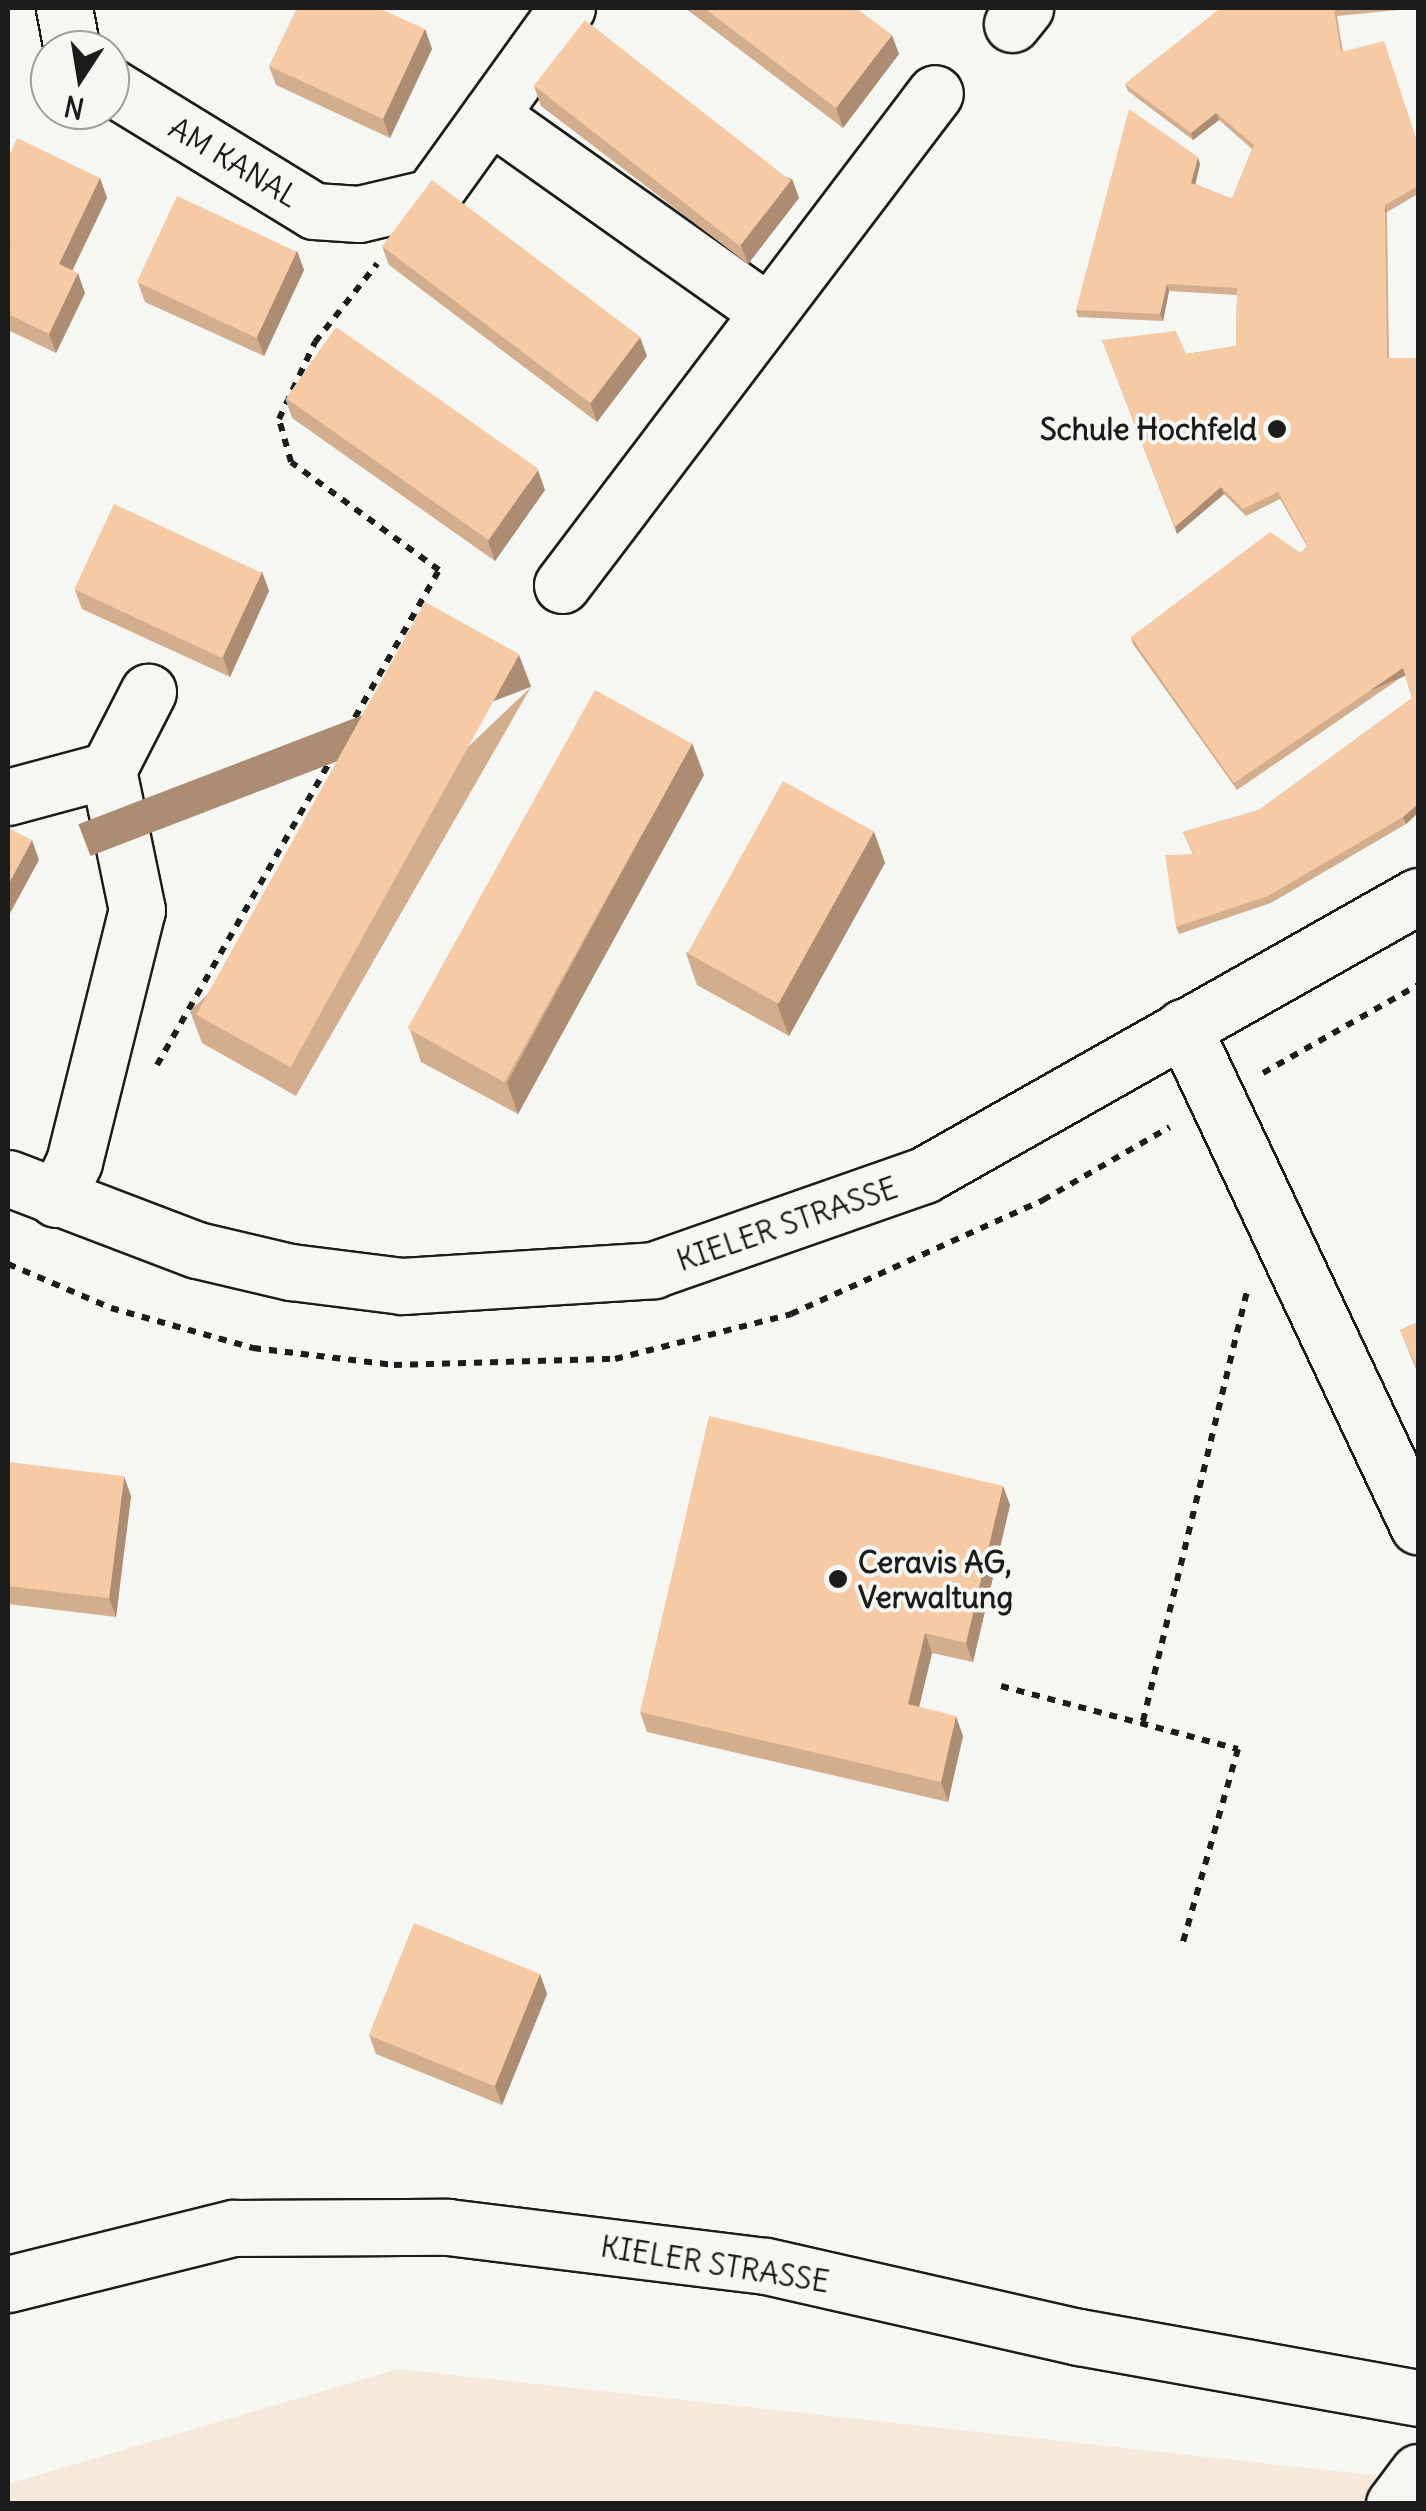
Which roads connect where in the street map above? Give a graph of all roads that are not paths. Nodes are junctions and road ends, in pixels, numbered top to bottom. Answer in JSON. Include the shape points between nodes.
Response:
{"nodes":[{"id":1,"x":567,"y":8,"type":"edge"},
{"id":2,"x":935,"y":92,"type":"dead end"},
{"id":3,"x":130,"y":98,"type":"edge"},
{"id":4,"x":490,"y":115,"type":"junction"},
{"id":5,"x":764,"y":309,"type":"junction"},
{"id":6,"x":562,"y":585,"type":"dead end"},
{"id":7,"x":148,"y":692,"type":"dead end"},
{"id":8,"x":108,"y":770,"type":"junction"},
{"id":9,"x":8,"y":797,"type":"edge"},
{"id":10,"x":1418,"y":896,"type":"edge"},
{"id":11,"x":1183,"y":1026,"type":"junction"},
{"id":12,"x":32,"y":1188,"type":"edge"},
{"id":13,"x":1418,"y":1526,"type":"edge"},
{"id":14,"x":17,"y":2266,"type":"edge"},
{"id":15,"x":1418,"y":2398,"type":"edge"},
{"id":16,"x":1418,"y":2472,"type":"edge"},
{"id":17,"x":1394,"y":2504,"type":"edge"}],
"edges":[{"from":1,"to":4,"type":"street"},
{"from":2,"to":5,"type":"street"},
{"from":3,"to":4,"type":"street","name":"AM KANAL","via":[[314,211],[359,214],[431,197]]},
{"from":4,"to":5,"type":"street"},
{"from":5,"to":6,"type":"street"},
{"from":7,"to":8,"type":"street"},
{"from":8,"to":9,"type":"street"},
{"from":8,"to":12,"type":"street","via":[[137,910],[74,1162]]},
{"from":10,"to":11,"type":"street","name":"KIELER STRASSE"},
{"from":11,"to":12,"type":"street","name":"KIELER STRASSE","via":[[924,1175],[653,1270],[402,1286],[196,1250]]},
{"from":11,"to":13,"type":"street","via":[[1283,1225]]},
{"from":14,"to":15,"type":"street","name":"KIELER STRASSE","via":[[233,2228],[448,2228],[766,2266],[1079,2337]]},
{"from":16,"to":17,"type":"street"}]}
